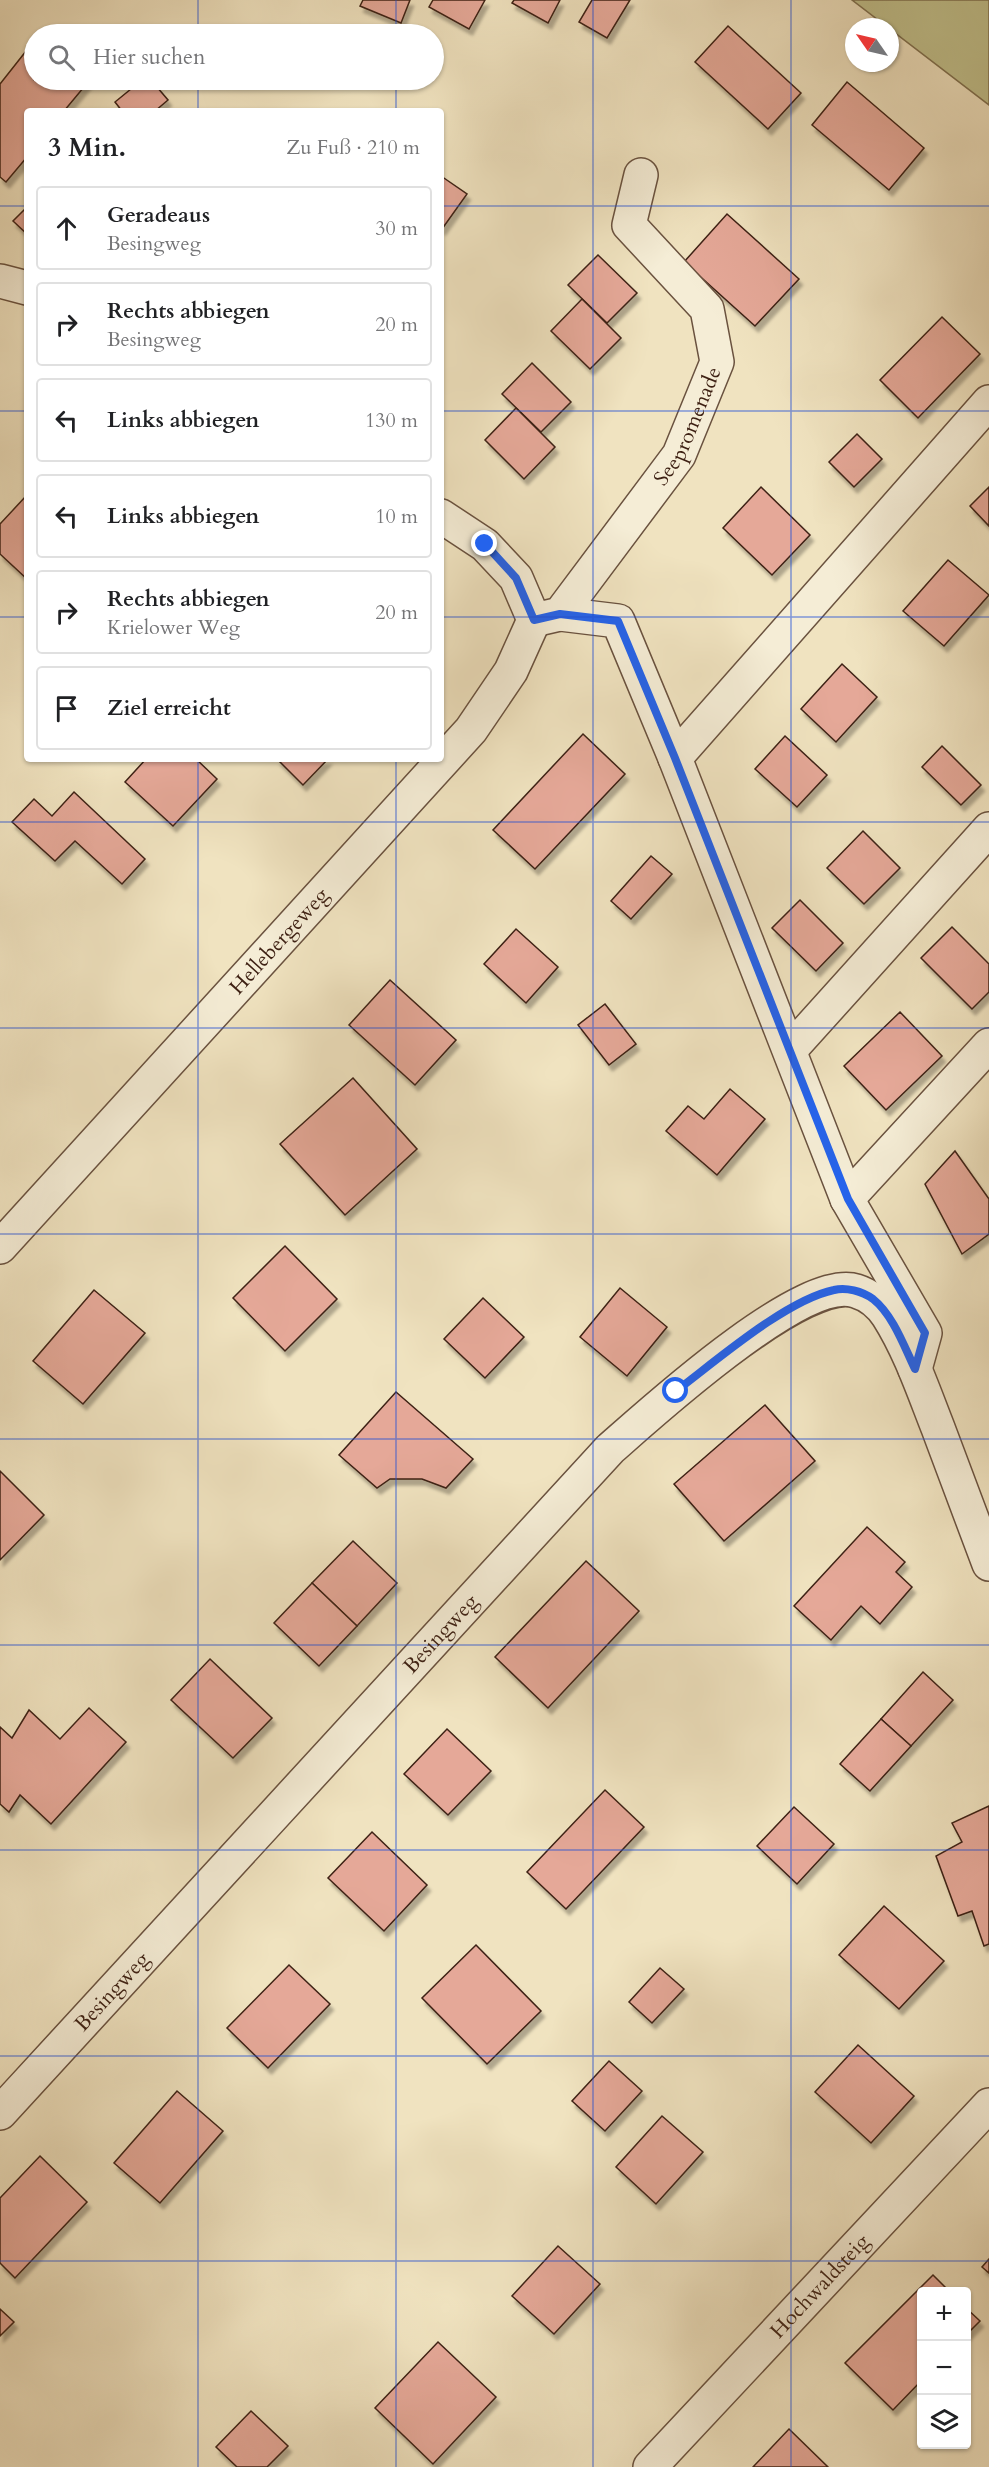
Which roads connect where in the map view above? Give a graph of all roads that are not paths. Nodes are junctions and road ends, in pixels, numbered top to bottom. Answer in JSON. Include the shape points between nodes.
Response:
{"nodes":[{"id":1,"x":641,"y":175,"type":"dead end"},
{"id":2,"x":0,"y":281,"type":"edge"},
{"id":3,"x":24,"y":287,"type":"edge"},
{"id":4,"x":989,"y":402,"type":"edge"},
{"id":5,"x":444,"y":518,"type":"edge"},
{"id":6,"x":547,"y":617,"type":"junction"},
{"id":7,"x":675,"y":758,"type":"junction"},
{"id":8,"x":444,"y":760,"type":"edge"},
{"id":9,"x":442,"y":762,"type":"edge"},
{"id":10,"x":989,"y":830,"type":"edge"},
{"id":11,"x":989,"y":1045,"type":"edge"},
{"id":12,"x":790,"y":1050,"type":"junction"},
{"id":13,"x":848,"y":1199,"type":"junction"},
{"id":14,"x":0,"y":1247,"type":"edge"},
{"id":15,"x":915,"y":1369,"type":"junction"},
{"id":16,"x":989,"y":1564,"type":"edge"},
{"id":17,"x":989,"y":2104,"type":"edge"},
{"id":18,"x":0,"y":2113,"type":"edge"},
{"id":19,"x":650,"y":2467,"type":"edge"}],
"edges":[{"from":1,"to":6,"type":"street","name":"Seepromenade","via":[[629,225],[707,309],[717,362],[679,455]]},
{"from":2,"to":3,"type":"street"},
{"from":4,"to":7,"type":"street"},
{"from":5,"to":6,"type":"street","via":[[485,544]]},
{"from":6,"to":7,"type":"street","via":[[618,621]]},
{"from":6,"to":8,"type":"street","name":"Hellebergeweg","via":[[471,730]]},
{"from":7,"to":12,"type":"street"},
{"from":9,"to":14,"type":"street","name":"Hellebergeweg"},
{"from":10,"to":12,"type":"street"},
{"from":11,"to":13,"type":"street"},
{"from":12,"to":13,"type":"street"},
{"from":13,"to":15,"type":"street","via":[[925,1333]]},
{"from":15,"to":16,"type":"street","name":"Besingweg"},
{"from":15,"to":18,"type":"street","name":"Besingweg","via":[[887,1314],[855,1290],[836,1289],[813,1296],[758,1329],[676,1391],[610,1449]]},
{"from":17,"to":19,"type":"street","name":"Hochwaldsteig"}]}
